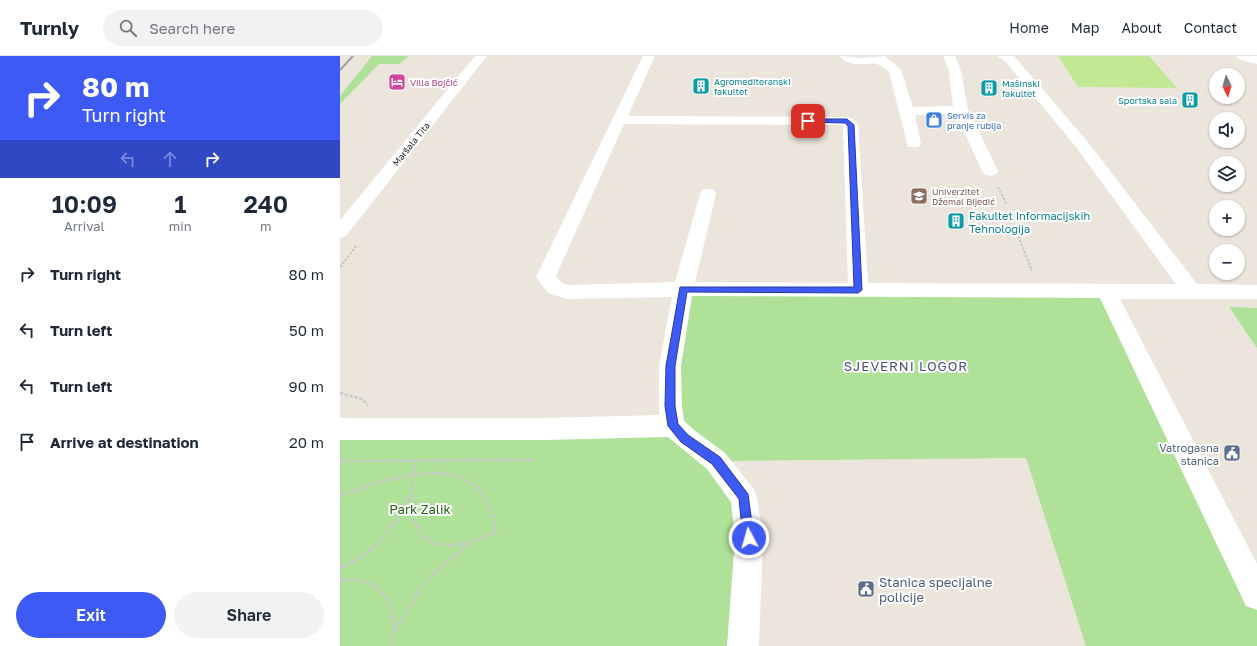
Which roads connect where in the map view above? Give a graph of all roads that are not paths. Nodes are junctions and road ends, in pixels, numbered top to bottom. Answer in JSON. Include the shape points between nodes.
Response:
{"nodes":[{"id":1,"x":481,"y":56,"type":"edge"},
{"id":2,"x":648,"y":56,"type":"edge"},
{"id":3,"x":846,"y":56,"type":"edge"},
{"id":4,"x":950,"y":56,"type":"edge"},
{"id":5,"x":1004,"y":56,"type":"edge"},
{"id":6,"x":1242,"y":56,"type":"edge"},
{"id":7,"x":879,"y":58,"type":"edge"},
{"id":8,"x":1257,"y":60,"type":"edge"},
{"id":9,"x":961,"y":110,"type":"junction"},
{"id":10,"x":907,"y":111,"type":"junction"},
{"id":11,"x":620,"y":120,"type":"junction"},
{"id":12,"x":913,"y":144,"type":"dead end"},
{"id":13,"x":990,"y":171,"type":"dead end"},
{"id":14,"x":708,"y":194,"type":"dead end"},
{"id":15,"x":340,"y":232,"type":"edge"},
{"id":16,"x":683,"y":289,"type":"junction"},
{"id":17,"x":858,"y":290,"type":"junction"},
{"id":18,"x":1107,"y":292,"type":"junction"},
{"id":19,"x":1192,"y":292,"type":"junction"},
{"id":20,"x":1257,"y":292,"type":"edge"},
{"id":21,"x":673,"y":426,"type":"junction"},
{"id":22,"x":342,"y":428,"type":"edge"},
{"id":23,"x":1257,"y":596,"type":"edge"},
{"id":24,"x":743,"y":646,"type":"edge"}],
"edges":[{"from":1,"to":15,"type":"street","name":"Maršala Tita"},
{"from":2,"to":11,"type":"street"},
{"from":3,"to":7,"type":"street","via":[[855,61],[869,62]]},
{"from":4,"to":9,"type":"street"},
{"from":5,"to":19,"type":"street","via":[[1010,59],[1046,100],[1095,160]]},
{"from":6,"to":8,"type":"street"},
{"from":7,"to":10,"type":"street","via":[[895,70]]},
{"from":9,"to":10,"type":"street"},
{"from":9,"to":13,"type":"street"},
{"from":10,"to":12,"type":"street"},
{"from":11,"to":16,"type":"street","via":[[546,277],[555,288],[567,292]]},
{"from":11,"to":17,"type":"street","via":[[847,121],[851,125]]},
{"from":14,"to":16,"type":"street"},
{"from":16,"to":17,"type":"street"},
{"from":16,"to":21,"type":"street","via":[[670,366]]},
{"from":17,"to":18,"type":"street"},
{"from":18,"to":19,"type":"street"},
{"from":18,"to":23,"type":"street"},
{"from":19,"to":20,"type":"street"},
{"from":21,"to":22,"type":"street","via":[[538,429]]},
{"from":21,"to":24,"type":"street","via":[[716,461],[744,498],[749,538]]}]}
